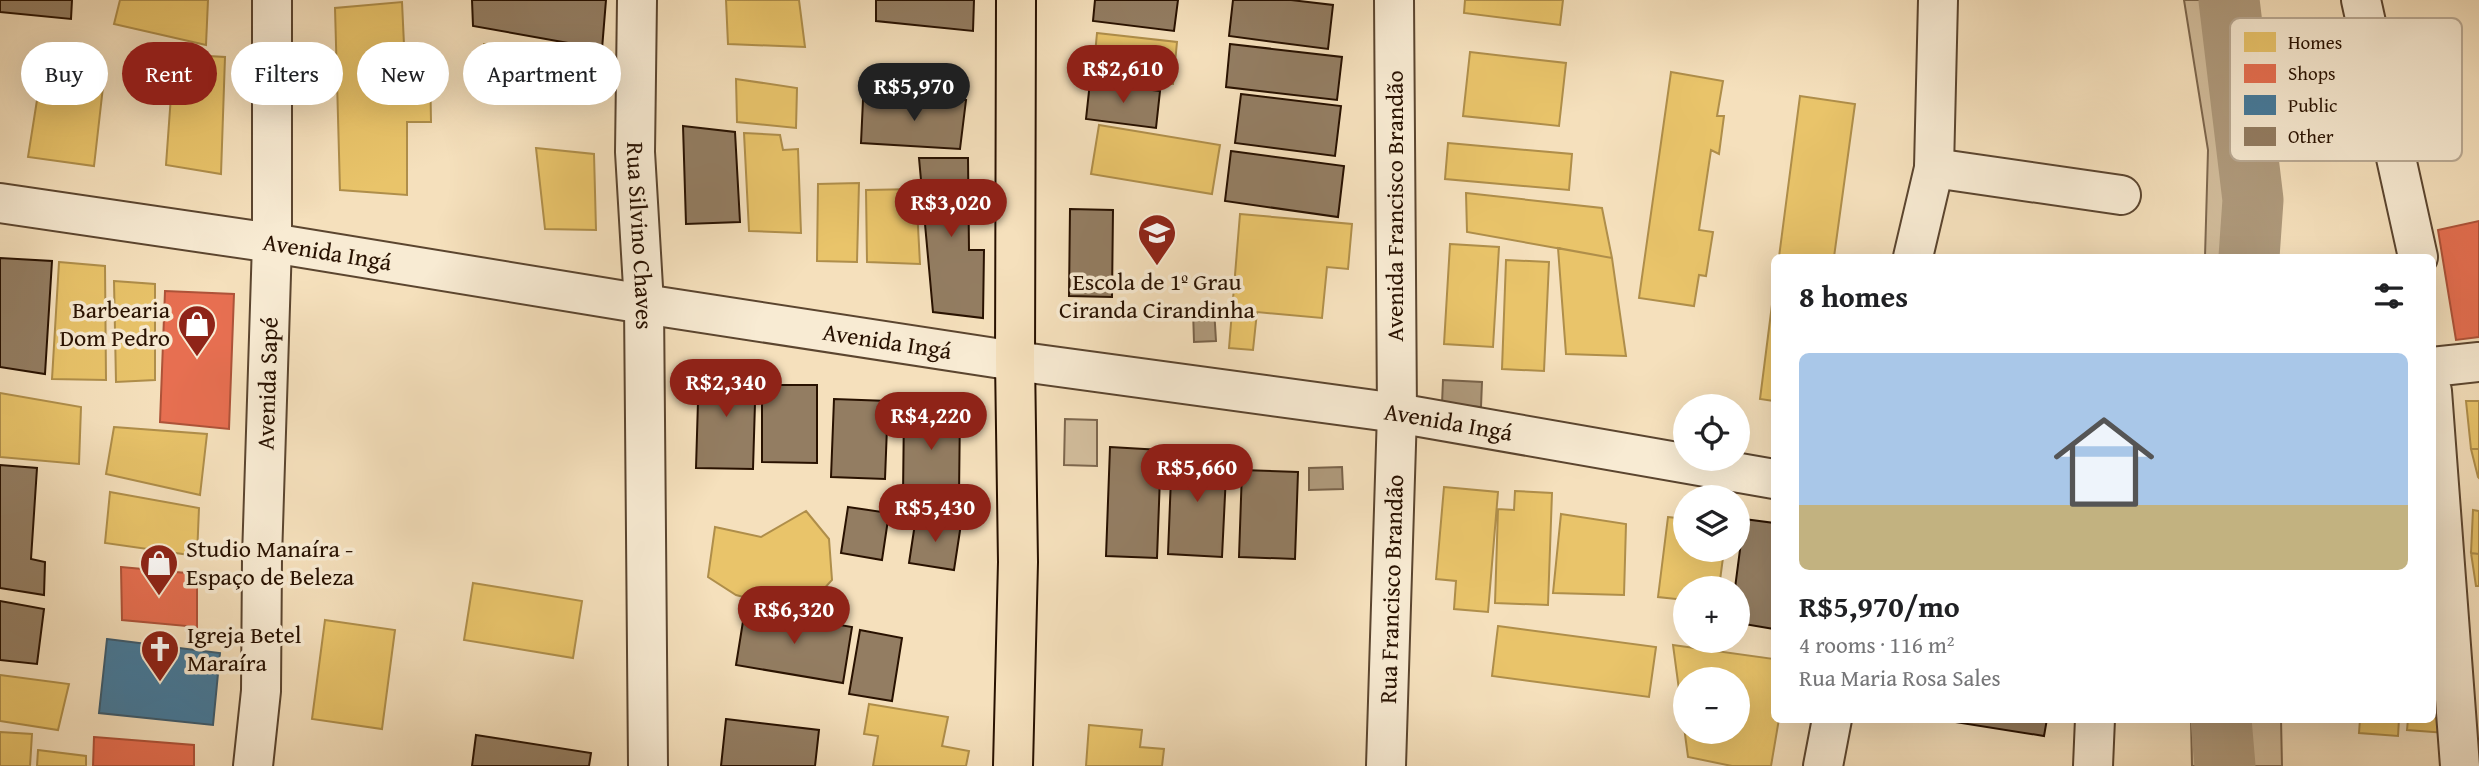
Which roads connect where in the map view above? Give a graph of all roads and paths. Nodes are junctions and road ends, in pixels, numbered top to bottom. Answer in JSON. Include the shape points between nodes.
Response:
{"nodes":[{"id":1,"x":272,"y":0,"type":"edge"},
{"id":2,"x":637,"y":0,"type":"edge"},
{"id":3,"x":1016,"y":0,"type":"edge"},
{"id":4,"x":1394,"y":0,"type":"edge"},
{"id":5,"x":1938,"y":0,"type":"edge"},
{"id":6,"x":2361,"y":0,"type":"edge"},
{"id":7,"x":2365,"y":18,"type":"edge"},
{"id":8,"x":2397,"y":161,"type":"edge"},
{"id":9,"x":1934,"y":168,"type":"junction"},
{"id":10,"x":2121,"y":195,"type":"dead end"},
{"id":11,"x":0,"y":203,"type":"edge"},
{"id":12,"x":272,"y":243,"type":"junction"},
{"id":13,"x":1914,"y":254,"type":"edge"},
{"id":14,"x":2417,"y":254,"type":"edge"},
{"id":15,"x":644,"y":304,"type":"junction"},
{"id":16,"x":1015,"y":361,"type":"junction"},
{"id":17,"x":2479,"y":362,"type":"edge"},
{"id":18,"x":2436,"y":367,"type":"edge"},
{"id":19,"x":1397,"y":413,"type":"junction"},
{"id":20,"x":2436,"y":445,"type":"edge"},
{"id":21,"x":1771,"y":478,"type":"edge"},
{"id":22,"x":1831,"y":723,"type":"edge"},
{"id":23,"x":2095,"y":723,"type":"edge"},
{"id":24,"x":253,"y":766,"type":"edge"},
{"id":25,"x":648,"y":766,"type":"edge"},
{"id":26,"x":1013,"y":766,"type":"edge"},
{"id":27,"x":1387,"y":766,"type":"edge"},
{"id":28,"x":1823,"y":766,"type":"edge"},
{"id":29,"x":2093,"y":766,"type":"edge"},
{"id":30,"x":2460,"y":766,"type":"edge"}],
"edges":[{"from":1,"to":12,"type":"street","name":"Avenida Sapé"},
{"from":2,"to":15,"type":"street","name":"Rua Silvino Chaves","via":[[635,152]]},
{"from":3,"to":16,"type":"main road"},
{"from":4,"to":19,"type":"street","name":"Avenida Francisco Brandão"},
{"from":5,"to":9,"type":"street"},
{"from":6,"to":7,"type":"street"},
{"from":8,"to":14,"type":"street"},
{"from":9,"to":10,"type":"street"},
{"from":9,"to":13,"type":"street"},
{"from":11,"to":12,"type":"street","name":"Avenida Ingá"},
{"from":12,"to":15,"type":"street","name":"Avenida Ingá"},
{"from":12,"to":24,"type":"street","name":"Avenida Sapé","via":[[261,691]]},
{"from":15,"to":16,"type":"street","name":"Avenida Ingá"},
{"from":15,"to":25,"type":"street","name":"Rua Silvino Chaves"},
{"from":16,"to":19,"type":"street","name":"Avenida Ingá"},
{"from":16,"to":26,"type":"main road","via":[[1018,562]]},
{"from":17,"to":18,"type":"street"},
{"from":19,"to":21,"type":"street","name":"Avenida Ingá"},
{"from":19,"to":27,"type":"street","name":"Rua Francisco Brandão"},
{"from":20,"to":30,"type":"street"},
{"from":22,"to":28,"type":"street"},
{"from":23,"to":29,"type":"street"}]}
